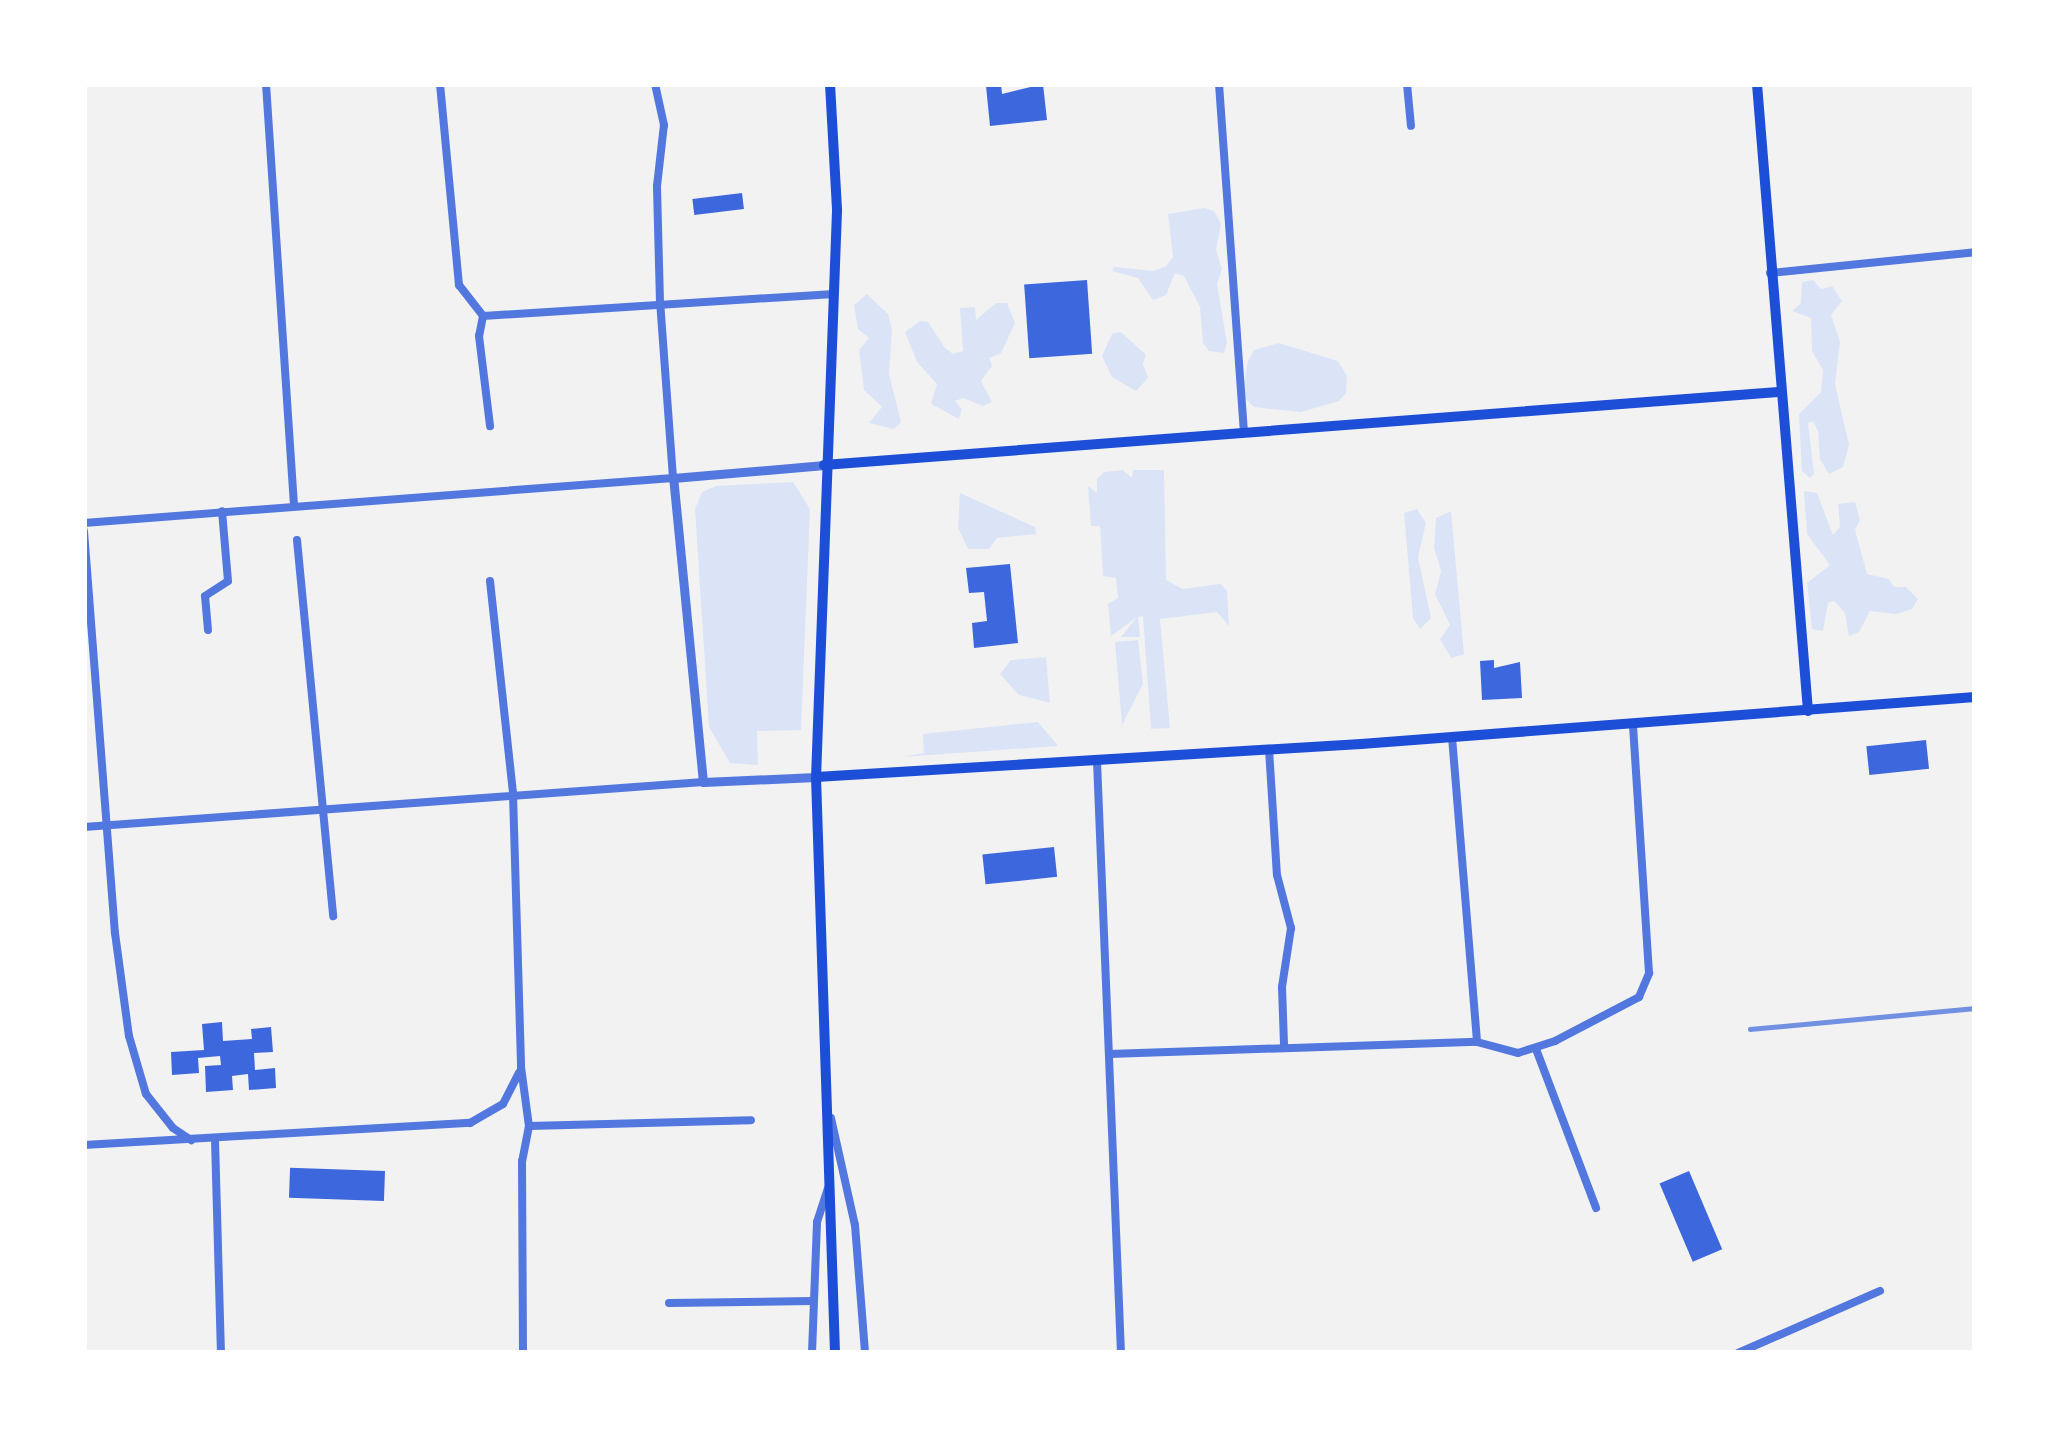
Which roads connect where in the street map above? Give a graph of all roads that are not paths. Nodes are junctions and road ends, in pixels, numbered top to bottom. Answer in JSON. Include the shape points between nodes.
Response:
{"nodes":[{"id":1,"x":266,"y":84,"type":"edge"},
{"id":2,"x":440,"y":84,"type":"edge"},
{"id":3,"x":655,"y":84,"type":"edge"},
{"id":4,"x":830,"y":84,"type":"edge"},
{"id":5,"x":1219,"y":84,"type":"edge"},
{"id":6,"x":1407,"y":84,"type":"edge"},
{"id":7,"x":1757,"y":84,"type":"edge"},
{"id":8,"x":1411,"y":126,"type":"dead end"},
{"id":9,"x":1975,"y":252,"type":"edge"},
{"id":10,"x":1770,"y":273,"type":"junction"},
{"id":11,"x":834,"y":294,"type":"junction"},
{"id":12,"x":660,"y":302,"type":"junction"},
{"id":13,"x":483,"y":316,"type":"junction"},
{"id":14,"x":1778,"y":392,"type":"junction"},
{"id":15,"x":490,"y":426,"type":"dead end"},
{"id":16,"x":1244,"y":434,"type":"junction"},
{"id":17,"x":824,"y":465,"type":"junction"},
{"id":18,"x":674,"y":478,"type":"junction"},
{"id":19,"x":294,"y":504,"type":"junction"},
{"id":20,"x":222,"y":511,"type":"junction"},
{"id":21,"x":84,"y":527,"type":"edge"},
{"id":22,"x":297,"y":540,"type":"dead end"},
{"id":23,"x":490,"y":580,"type":"dead end"},
{"id":24,"x":208,"y":630,"type":"dead end"},
{"id":25,"x":1975,"y":697,"type":"edge"},
{"id":26,"x":1808,"y":711,"type":"junction"},
{"id":27,"x":1633,"y":724,"type":"junction"},
{"id":28,"x":1452,"y":737,"type":"junction"},
{"id":29,"x":1269,"y":749,"type":"junction"},
{"id":30,"x":1097,"y":759,"type":"junction"},
{"id":31,"x":815,"y":777,"type":"junction"},
{"id":32,"x":703,"y":782,"type":"junction"},
{"id":33,"x":513,"y":794,"type":"junction"},
{"id":34,"x":323,"y":809,"type":"junction"},
{"id":35,"x":108,"y":826,"type":"junction"},
{"id":36,"x":84,"y":827,"type":"edge"},
{"id":37,"x":333,"y":916,"type":"dead end"},
{"id":38,"x":1478,"y":1042,"type":"junction"},
{"id":39,"x":1284,"y":1046,"type":"junction"},
{"id":40,"x":1537,"y":1049,"type":"junction"},
{"id":41,"x":1109,"y":1054,"type":"junction"},
{"id":42,"x":521,"y":1067,"type":"junction"},
{"id":43,"x":830,"y":1112,"type":"junction"},
{"id":44,"x":751,"y":1120,"type":"dead end"},
{"id":45,"x":529,"y":1126,"type":"junction"},
{"id":46,"x":191,"y":1140,"type":"junction"},
{"id":47,"x":215,"y":1140,"type":"junction"},
{"id":48,"x":84,"y":1145,"type":"edge"},
{"id":49,"x":832,"y":1175,"type":"junction"},
{"id":50,"x":1596,"y":1208,"type":"dead end"},
{"id":51,"x":1880,"y":1291,"type":"dead end"},
{"id":52,"x":812,"y":1301,"type":"junction"},
{"id":53,"x":669,"y":1304,"type":"dead end"},
{"id":54,"x":221,"y":1353,"type":"edge"},
{"id":55,"x":523,"y":1353,"type":"edge"},
{"id":56,"x":812,"y":1353,"type":"edge"},
{"id":57,"x":835,"y":1353,"type":"edge"},
{"id":58,"x":865,"y":1353,"type":"edge"},
{"id":59,"x":1121,"y":1353,"type":"edge"},
{"id":60,"x":1738,"y":1353,"type":"edge"}],
"edges":[{"from":1,"to":19,"type":"street"},
{"from":2,"to":13,"type":"street","via":[[459,285]]},
{"from":3,"to":12,"type":"street","via":[[664,125]]},
{"from":4,"to":11,"type":"main road"},
{"from":5,"to":16,"type":"street"},
{"from":6,"to":8,"type":"street"},
{"from":7,"to":10,"type":"main road"},
{"from":9,"to":10,"type":"street"},
{"from":10,"to":14,"type":"main road"},
{"from":11,"to":12,"type":"street"},
{"from":11,"to":17,"type":"main road"},
{"from":12,"to":13,"type":"street"},
{"from":12,"to":18,"type":"street"},
{"from":13,"to":15,"type":"street"},
{"from":14,"to":16,"type":"main road"},
{"from":14,"to":26,"type":"main road"},
{"from":16,"to":17,"type":"main road"},
{"from":17,"to":18,"type":"street"},
{"from":17,"to":31,"type":"main road"},
{"from":18,"to":19,"type":"street"},
{"from":18,"to":32,"type":"street"},
{"from":19,"to":20,"type":"street"},
{"from":20,"to":21,"type":"street"},
{"from":20,"to":24,"type":"street","via":[[228,581],[205,596]]},
{"from":21,"to":35,"type":"street"},
{"from":22,"to":34,"type":"street"},
{"from":23,"to":33,"type":"street"},
{"from":25,"to":26,"type":"main road"},
{"from":26,"to":27,"type":"main road"},
{"from":27,"to":28,"type":"main road"},
{"from":27,"to":40,"type":"street","via":[[1649,973],[1639,997]]},
{"from":28,"to":29,"type":"main road"},
{"from":28,"to":38,"type":"street"},
{"from":29,"to":30,"type":"main road"},
{"from":29,"to":39,"type":"street","via":[[1276,875],[1291,928]]},
{"from":30,"to":31,"type":"main road"},
{"from":30,"to":41,"type":"street"},
{"from":31,"to":32,"type":"street"},
{"from":31,"to":43,"type":"main road"},
{"from":32,"to":33,"type":"street"},
{"from":33,"to":34,"type":"street"},
{"from":33,"to":42,"type":"street"},
{"from":34,"to":35,"type":"street"},
{"from":34,"to":37,"type":"street"},
{"from":35,"to":36,"type":"street"},
{"from":35,"to":46,"type":"street","via":[[120,980],[138,1076],[159,1113]]},
{"from":38,"to":39,"type":"street"},
{"from":38,"to":40,"type":"street","via":[[1502,1052]]},
{"from":39,"to":41,"type":"street"},
{"from":40,"to":50,"type":"street"},
{"from":41,"to":59,"type":"street"},
{"from":42,"to":45,"type":"street"},
{"from":42,"to":47,"type":"street","via":[[503,1104],[470,1123]]},
{"from":43,"to":49,"type":"main road"},
{"from":43,"to":58,"type":"street","via":[[855,1225]]},
{"from":44,"to":45,"type":"street"},
{"from":45,"to":55,"type":"street","via":[[522,1161]]},
{"from":46,"to":47,"type":"street"},
{"from":46,"to":48,"type":"street"},
{"from":47,"to":54,"type":"street"},
{"from":49,"to":52,"type":"street","via":[[817,1222]]},
{"from":49,"to":57,"type":"main road"},
{"from":51,"to":60,"type":"street"},
{"from":52,"to":53,"type":"street"},
{"from":52,"to":56,"type":"street"}]}
